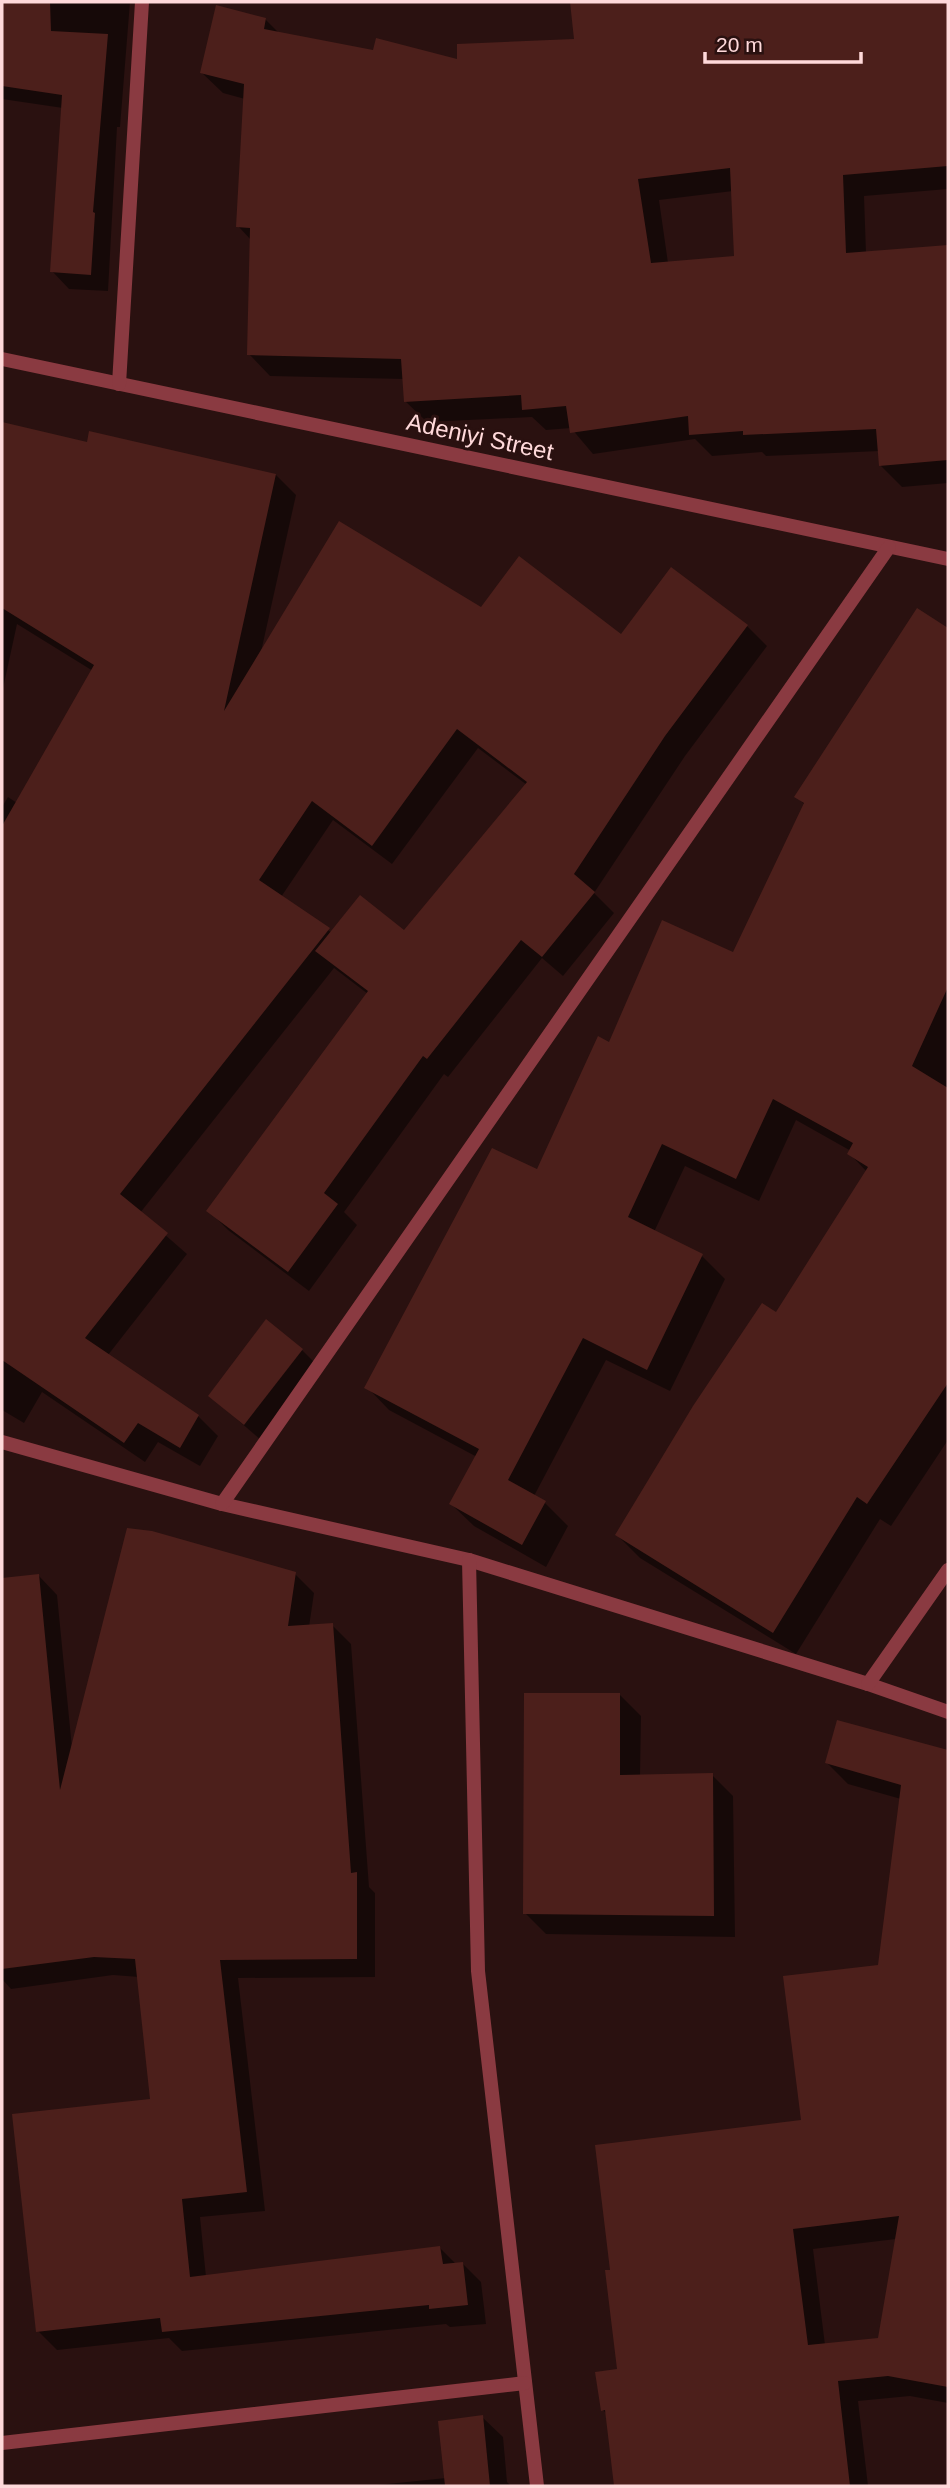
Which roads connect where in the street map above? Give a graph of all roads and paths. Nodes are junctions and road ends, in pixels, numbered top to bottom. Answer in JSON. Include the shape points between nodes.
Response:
{"nodes":[{"id":1,"x":142,"y":2,"type":"edge"},
{"id":2,"x":2,"y":359,"type":"edge"},
{"id":3,"x":119,"y":384,"type":"junction"},
{"id":4,"x":889,"y":547,"type":"junction"},
{"id":5,"x":948,"y":559,"type":"edge"},
{"id":6,"x":2,"y":1442,"type":"edge"},
{"id":7,"x":222,"y":1504,"type":"junction"},
{"id":8,"x":469,"y":1560,"type":"junction"},
{"id":9,"x":948,"y":1570,"type":"edge"},
{"id":10,"x":868,"y":1684,"type":"junction"},
{"id":11,"x":948,"y":1712,"type":"edge"},
{"id":12,"x":525,"y":2383,"type":"junction"},
{"id":13,"x":2,"y":2443,"type":"edge"},
{"id":14,"x":537,"y":2486,"type":"edge"}],
"edges":[{"from":1,"to":3,"type":"street"},
{"from":2,"to":3,"type":"street","name":"Adeniyi Street"},
{"from":3,"to":4,"type":"street","name":"Adeniyi Street"},
{"from":4,"to":5,"type":"street","name":"Adeniyi Street"},
{"from":4,"to":7,"type":"street"},
{"from":6,"to":7,"type":"street"},
{"from":7,"to":8,"type":"street"},
{"from":8,"to":10,"type":"street"},
{"from":8,"to":12,"type":"street","via":[[478,1972]]},
{"from":9,"to":10,"type":"street"},
{"from":10,"to":11,"type":"street"},
{"from":12,"to":13,"type":"street"},
{"from":12,"to":14,"type":"street"}]}
